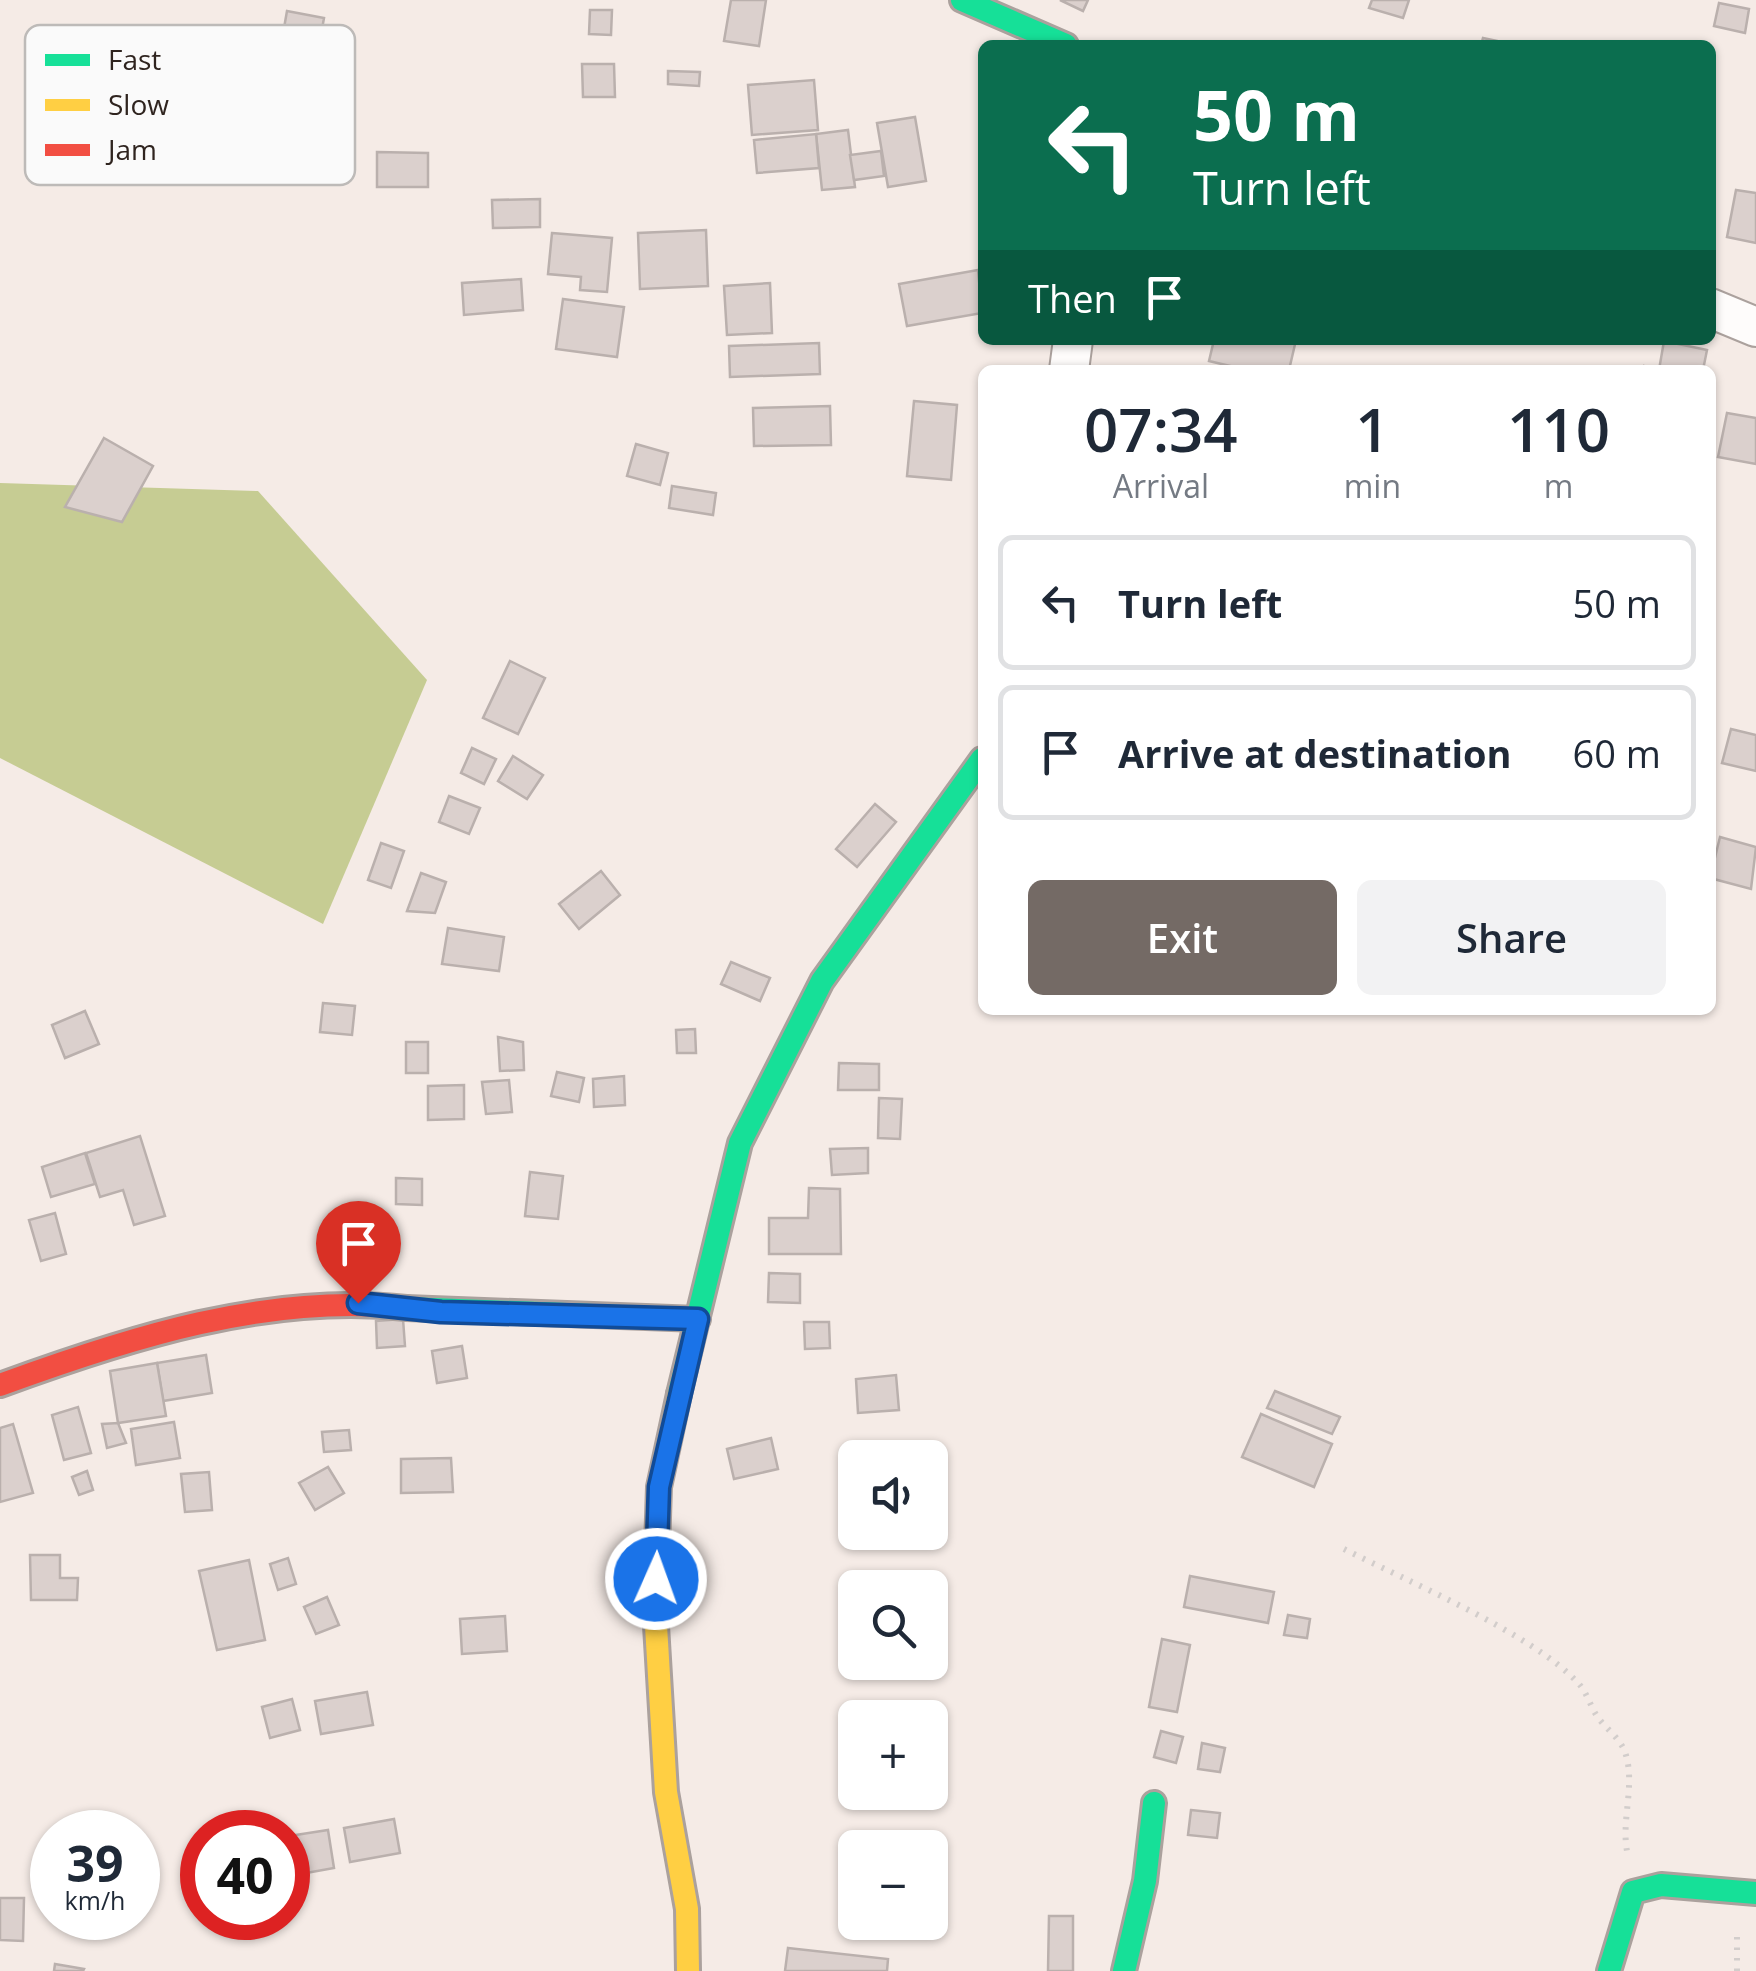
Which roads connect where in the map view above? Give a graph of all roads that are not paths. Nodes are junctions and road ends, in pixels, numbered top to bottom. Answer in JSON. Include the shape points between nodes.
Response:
{"nodes":[{"id":1,"x":962,"y":0,"type":"edge"},
{"id":2,"x":1054,"y":40,"type":"edge"},
{"id":3,"x":1716,"y":311,"type":"edge"},
{"id":4,"x":1756,"y":328,"type":"edge"},
{"id":5,"x":978,"y":765,"type":"edge"},
{"id":6,"x":698,"y":1319,"type":"junction"},
{"id":7,"x":0,"y":1386,"type":"edge"},
{"id":8,"x":1154,"y":1803,"type":"dead end"},
{"id":9,"x":1756,"y":1893,"type":"edge"},
{"id":10,"x":688,"y":1971,"type":"edge"},
{"id":11,"x":1124,"y":1971,"type":"edge"},
{"id":12,"x":1609,"y":1971,"type":"edge"}],
"edges":[{"from":1,"to":2,"type":"street"},
{"from":3,"to":4,"type":"street"},
{"from":5,"to":6,"type":"street","via":[[822,981],[740,1142]]},
{"from":6,"to":7,"type":"street","via":[[441,1312],[358,1303],[284,1306],[87,1353]]},
{"from":6,"to":10,"type":"street","via":[[659,1487],[655,1609],[666,1792],[687,1909]]},
{"from":8,"to":11,"type":"street"},
{"from":9,"to":12,"type":"street","via":[[1660,1885],[1634,1892]]}]}
